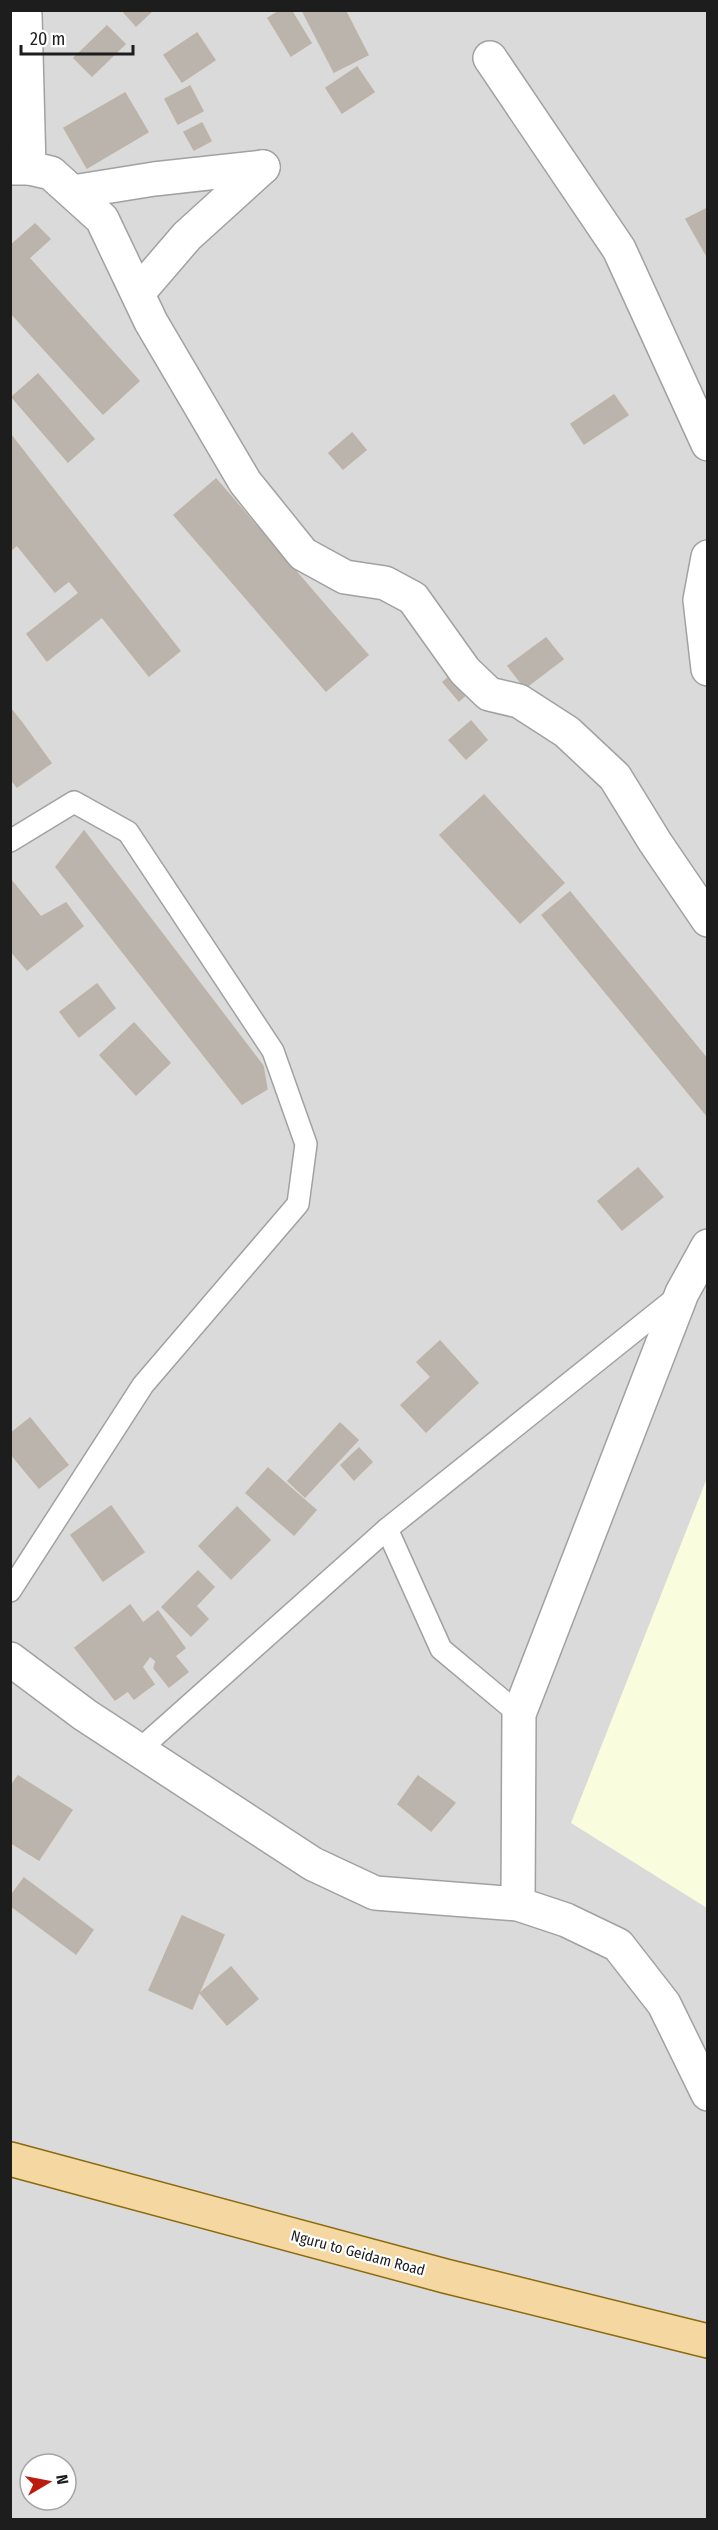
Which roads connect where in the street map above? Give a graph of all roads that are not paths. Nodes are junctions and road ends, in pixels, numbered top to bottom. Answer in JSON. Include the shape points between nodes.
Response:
{"nodes":[{"id":1,"x":21,"y":18,"type":"edge"},
{"id":2,"x":490,"y":58,"type":"dead end"},
{"id":3,"x":20,"y":168,"type":"edge"},
{"id":4,"x":73,"y":192,"type":"junction"},
{"id":5,"x":138,"y":293,"type":"junction"},
{"id":6,"x":708,"y":444,"type":"edge"},
{"id":7,"x":708,"y":557,"type":"edge"},
{"id":8,"x":708,"y":669,"type":"edge"},
{"id":9,"x":10,"y":841,"type":"edge"},
{"id":10,"x":708,"y":920,"type":"edge"},
{"id":11,"x":708,"y":1246,"type":"edge"},
{"id":12,"x":682,"y":1293,"type":"junction"},
{"id":13,"x":387,"y":1529,"type":"junction"},
{"id":14,"x":10,"y":1591,"type":"edge"},
{"id":15,"x":10,"y":1659,"type":"edge"},
{"id":16,"x":519,"y":1714,"type":"junction"},
{"id":17,"x":139,"y":1750,"type":"junction"},
{"id":18,"x":518,"y":1904,"type":"junction"},
{"id":19,"x":708,"y":2094,"type":"edge"},
{"id":20,"x":10,"y":2158,"type":"edge"},
{"id":21,"x":708,"y":2341,"type":"edge"}],
"edges":[{"from":1,"to":3,"type":"street"},
{"from":2,"to":6,"type":"street","via":[[619,249]]},
{"from":3,"to":4,"type":"street","via":[[51,173]]},
{"from":4,"to":5,"type":"street","via":[[102,219]]},
{"from":4,"to":5,"type":"street","via":[[263,167],[187,236]]},
{"from":5,"to":10,"type":"street","via":[[245,482],[303,554],[345,577],[386,583],[413,598],[465,671],[489,694],[519,702],[567,732],[615,777]]},
{"from":7,"to":8,"type":"street","via":[[700,600]]},
{"from":9,"to":14,"type":"lane","via":[[74,802],[128,832],[273,1051],[306,1144],[298,1204],[143,1385]]},
{"from":11,"to":12,"type":"street"},
{"from":12,"to":13,"type":"lane"},
{"from":12,"to":16,"type":"street"},
{"from":13,"to":16,"type":"lane","via":[[441,1648]]},
{"from":13,"to":17,"type":"lane"},
{"from":15,"to":17,"type":"street"},
{"from":16,"to":18,"type":"street"},
{"from":17,"to":18,"type":"street","via":[[313,1864],[375,1893]]},
{"from":18,"to":19,"type":"street","via":[[566,1920],[618,1945],[664,2004]]},
{"from":20,"to":21,"type":"main road","name":"Nguru to Geidam Road","via":[[446,2276]]}]}
